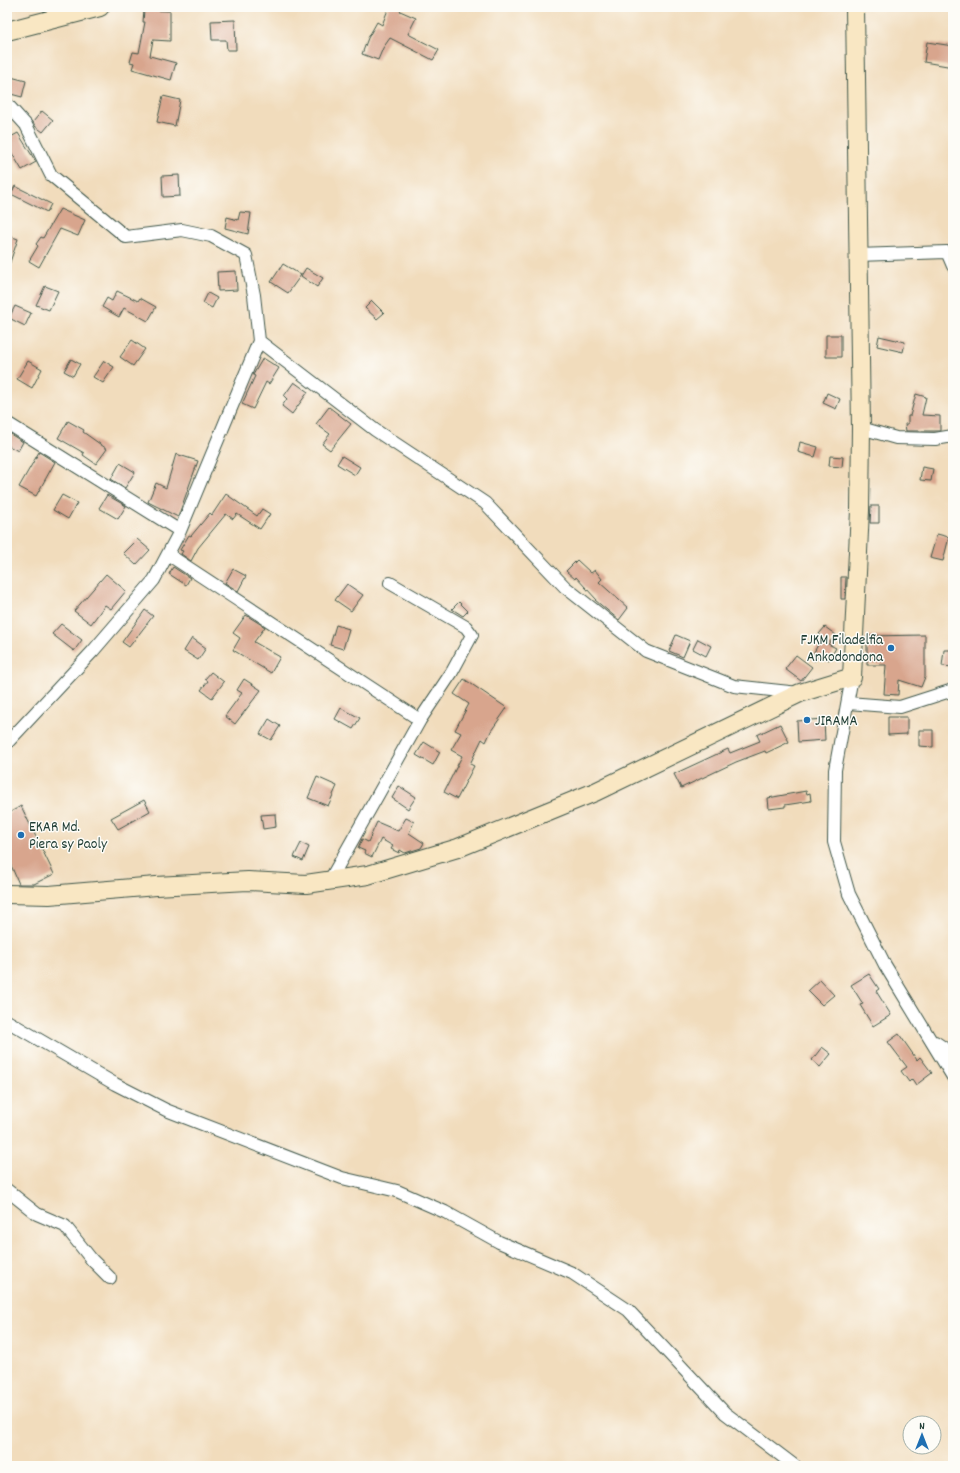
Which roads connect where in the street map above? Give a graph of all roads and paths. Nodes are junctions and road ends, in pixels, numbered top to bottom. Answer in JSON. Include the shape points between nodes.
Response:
{"nodes":[{"id":1,"x":100,"y":7,"type":"edge"},
{"id":2,"x":855,"y":7,"type":"edge"},
{"id":3,"x":7,"y":31,"type":"edge"},
{"id":4,"x":7,"y":104,"type":"edge"},
{"id":5,"x":950,"y":247,"type":"edge"},
{"id":6,"x":857,"y":255,"type":"junction"},
{"id":7,"x":953,"y":266,"type":"edge"},
{"id":8,"x":259,"y":341,"type":"junction"},
{"id":9,"x":7,"y":423,"type":"edge"},
{"id":10,"x":861,"y":428,"type":"junction"},
{"id":11,"x":953,"y":436,"type":"edge"},
{"id":12,"x":180,"y":531,"type":"junction"},
{"id":13,"x":168,"y":555,"type":"junction"},
{"id":14,"x":390,"y":583,"type":"dead end"},
{"id":15,"x":852,"y":677,"type":"junction"},
{"id":16,"x":953,"y":690,"type":"edge"},
{"id":17,"x":800,"y":693,"type":"junction"},
{"id":18,"x":848,"y":703,"type":"junction"},
{"id":19,"x":420,"y":720,"type":"junction"},
{"id":20,"x":7,"y":744,"type":"edge"},
{"id":21,"x":330,"y":880,"type":"junction"},
{"id":22,"x":7,"y":894,"type":"edge"},
{"id":23,"x":7,"y":1021,"type":"edge"},
{"id":24,"x":931,"y":1039,"type":"junction"},
{"id":25,"x":953,"y":1054,"type":"edge"},
{"id":26,"x":953,"y":1077,"type":"edge"},
{"id":27,"x":7,"y":1190,"type":"edge"},
{"id":28,"x":110,"y":1278,"type":"dead end"},
{"id":29,"x":795,"y":1466,"type":"edge"}],
"edges":[{"from":1,"to":3,"type":"street"},
{"from":2,"to":6,"type":"street"},
{"from":4,"to":8,"type":"street","via":[[26,125],[51,174],[126,237],[182,230],[211,236],[246,255]]},
{"from":5,"to":6,"type":"street"},
{"from":5,"to":7,"type":"street"},
{"from":6,"to":10,"type":"street"},
{"from":8,"to":12,"type":"street"},
{"from":8,"to":17,"type":"street","via":[[375,430],[485,503],[565,587],[646,651],[734,686]]},
{"from":9,"to":12,"type":"street"},
{"from":10,"to":11,"type":"street","via":[[896,438],[935,439]]},
{"from":10,"to":15,"type":"street"},
{"from":12,"to":13,"type":"street"},
{"from":13,"to":19,"type":"street"},
{"from":13,"to":20,"type":"street","via":[[154,580]]},
{"from":14,"to":19,"type":"street","via":[[466,627],[472,635],[452,672]]},
{"from":15,"to":17,"type":"street"},
{"from":15,"to":18,"type":"street"},
{"from":16,"to":18,"type":"street","via":[[900,707]]},
{"from":17,"to":21,"type":"street","via":[[595,792],[458,848],[368,875]]},
{"from":18,"to":24,"type":"street","via":[[835,770],[834,842],[849,894],[885,965]]},
{"from":19,"to":21,"type":"street"},
{"from":21,"to":22,"type":"street","via":[[306,884],[248,880],[49,895]]},
{"from":23,"to":29,"type":"street","via":[[115,1084],[166,1110],[342,1178],[397,1191],[445,1212],[499,1242],[572,1273],[628,1310],[725,1413]]},
{"from":24,"to":25,"type":"street"},
{"from":24,"to":26,"type":"street"},
{"from":27,"to":28,"type":"street","via":[[37,1214],[66,1226],[92,1260]]}]}
